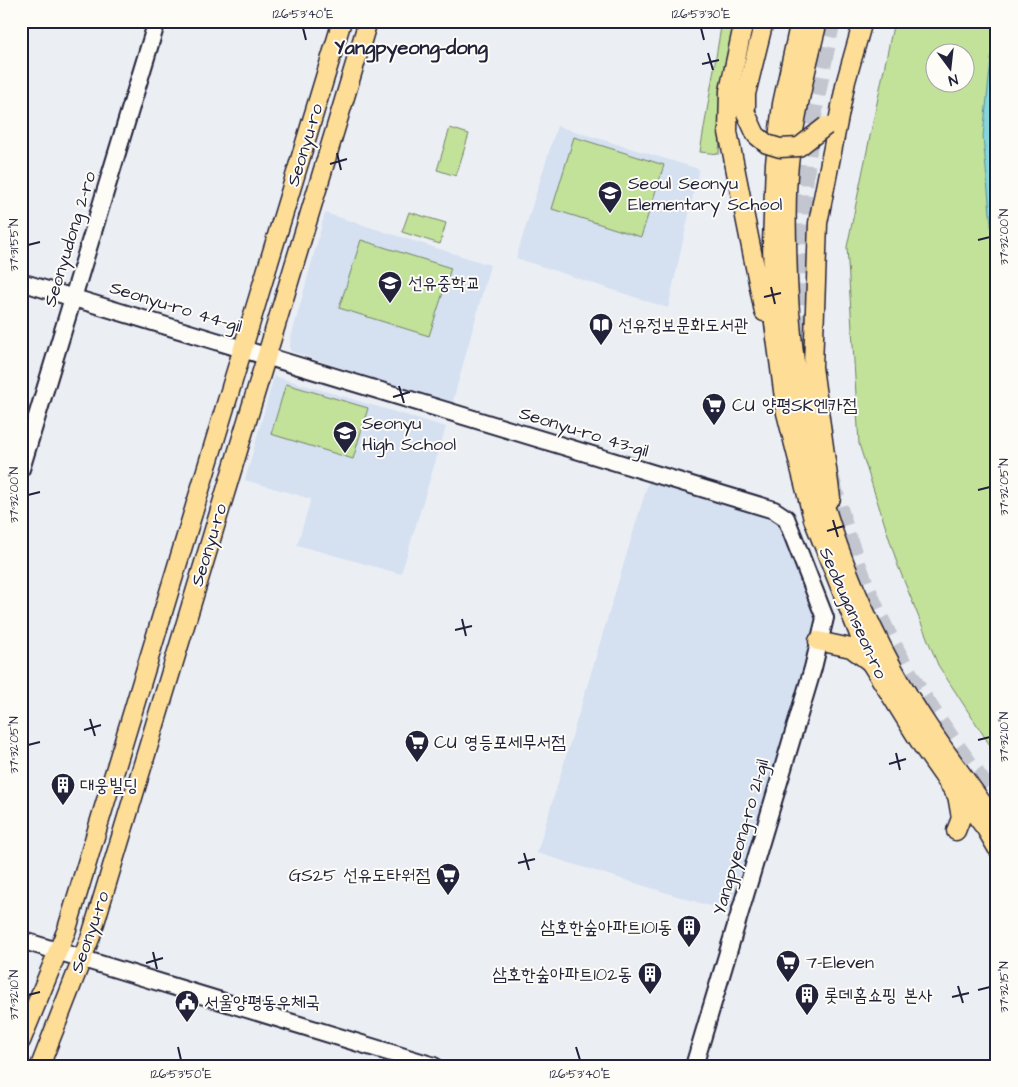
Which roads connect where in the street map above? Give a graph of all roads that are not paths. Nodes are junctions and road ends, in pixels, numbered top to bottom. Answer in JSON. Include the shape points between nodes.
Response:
{"nodes":[{"id":1,"x":157,"y":21,"type":"edge"},
{"id":2,"x":342,"y":21,"type":"edge"},
{"id":3,"x":368,"y":21,"type":"edge"},
{"id":4,"x":744,"y":21,"type":"edge"},
{"id":5,"x":754,"y":21,"type":"edge"},
{"id":6,"x":764,"y":21,"type":"edge"},
{"id":7,"x":800,"y":21,"type":"edge"},
{"id":8,"x":818,"y":21,"type":"edge"},
{"id":9,"x":853,"y":21,"type":"edge"},
{"id":10,"x":863,"y":21,"type":"edge"},
{"id":11,"x":752,"y":69,"type":"junction"},
{"id":12,"x":846,"y":81,"type":"junction"},
{"id":13,"x":841,"y":106,"type":"junction"},
{"id":14,"x":21,"y":282,"type":"edge"},
{"id":15,"x":73,"y":298,"type":"junction"},
{"id":16,"x":243,"y":348,"type":"junction"},
{"id":17,"x":267,"y":356,"type":"junction"},
{"id":18,"x":780,"y":372,"type":"junction"},
{"id":19,"x":21,"y":469,"type":"edge"},
{"id":20,"x":837,"y":543,"type":"junction"},
{"id":21,"x":825,"y":618,"type":"joint"},
{"id":22,"x":818,"y":641,"type":"junction"},
{"id":23,"x":870,"y":662,"type":"junction"},
{"id":24,"x":956,"y":794,"type":"junction"},
{"id":25,"x":994,"y":836,"type":"edge"},
{"id":26,"x":21,"y":940,"type":"edge"},
{"id":27,"x":57,"y":951,"type":"junction"},
{"id":28,"x":82,"y":959,"type":"junction"},
{"id":29,"x":22,"y":1036,"type":"edge"},
{"id":30,"x":52,"y":1037,"type":"junction"},
{"id":31,"x":40,"y":1066,"type":"edge"},
{"id":32,"x":48,"y":1066,"type":"edge"},
{"id":33,"x":434,"y":1066,"type":"edge"},
{"id":34,"x":694,"y":1066,"type":"edge"}],
"edges":[{"from":1,"to":15,"type":"street","name":"Seonyudong 2-ro"},
{"from":2,"to":16,"type":"main road","name":"Seonyu-ro"},
{"from":3,"to":17,"type":"main road","name":"Seonyu-ro"},
{"from":4,"to":18,"type":"main road","via":[[729,92],[728,132],[766,329]]},
{"from":5,"to":11,"type":"main road"},
{"from":6,"to":11,"type":"main road"},
{"from":7,"to":18,"type":"main road","name":"Seobuganseon-ro","via":[[782,104],[775,163],[772,243],[774,323]]},
{"from":8,"to":20,"type":"main road","name":"Seobuganseon-ro","via":[[789,166],[787,241],[790,319],[804,425],[822,501]]},
{"from":9,"to":12,"type":"main road"},
{"from":10,"to":12,"type":"main road"},
{"from":11,"to":13,"type":"main road","bridge":true,"via":[[746,94],[746,113],[756,135],[767,144],[780,148],[799,147],[826,126]]},
{"from":12,"to":13,"type":"main road"},
{"from":13,"to":20,"type":"main road","via":[[818,223],[813,367]]},
{"from":14,"to":15,"type":"street","name":"Seonyu-ro 44-gil"},
{"from":15,"to":16,"type":"street","name":"Seonyu-ro 44-gil"},
{"from":15,"to":19,"type":"street","name":"Seonyudong 2-ro"},
{"from":16,"to":17,"type":"street","name":"Seonyu-ro 44-gil"},
{"from":16,"to":27,"type":"main road","name":"Seonyu-ro","via":[[67,929]]},
{"from":17,"to":21,"type":"street","name":"Seonyu-ro 43-gil","via":[[780,513],[786,518]]},
{"from":17,"to":28,"type":"main road","name":"Seonyu-ro"},
{"from":18,"to":23,"type":"main road","name":"Seobuganseon-ro","via":[[786,413],[813,519]]},
{"from":20,"to":25,"type":"main road","name":"Seobuganseon-ro","via":[[861,604],[899,679]]},
{"from":21,"to":22,"type":"street","name":"Yangpyeong-ro 21-gil"},
{"from":22,"to":23,"type":"main road","via":[[851,648]]},
{"from":22,"to":34,"type":"street","name":"Yangpyeong-ro 21-gil","via":[[813,668]]},
{"from":23,"to":24,"type":"main road","name":"Seobuganseon-ro","via":[[904,719]]},
{"from":24,"to":25,"type":"main road","name":"Seobuganseon-ro"},
{"from":24,"to":25,"type":"main road","via":[[962,818],[956,831],[969,830]]},
{"from":26,"to":27,"type":"street"},
{"from":27,"to":28,"type":"street"},
{"from":27,"to":29,"type":"main road","name":"Seonyu-ro"},
{"from":28,"to":30,"type":"main road","name":"Seonyu-ro"},
{"from":28,"to":33,"type":"street"},
{"from":30,"to":31,"type":"main road","name":"Seonyu-ro"},
{"from":30,"to":32,"type":"main road"}]}
